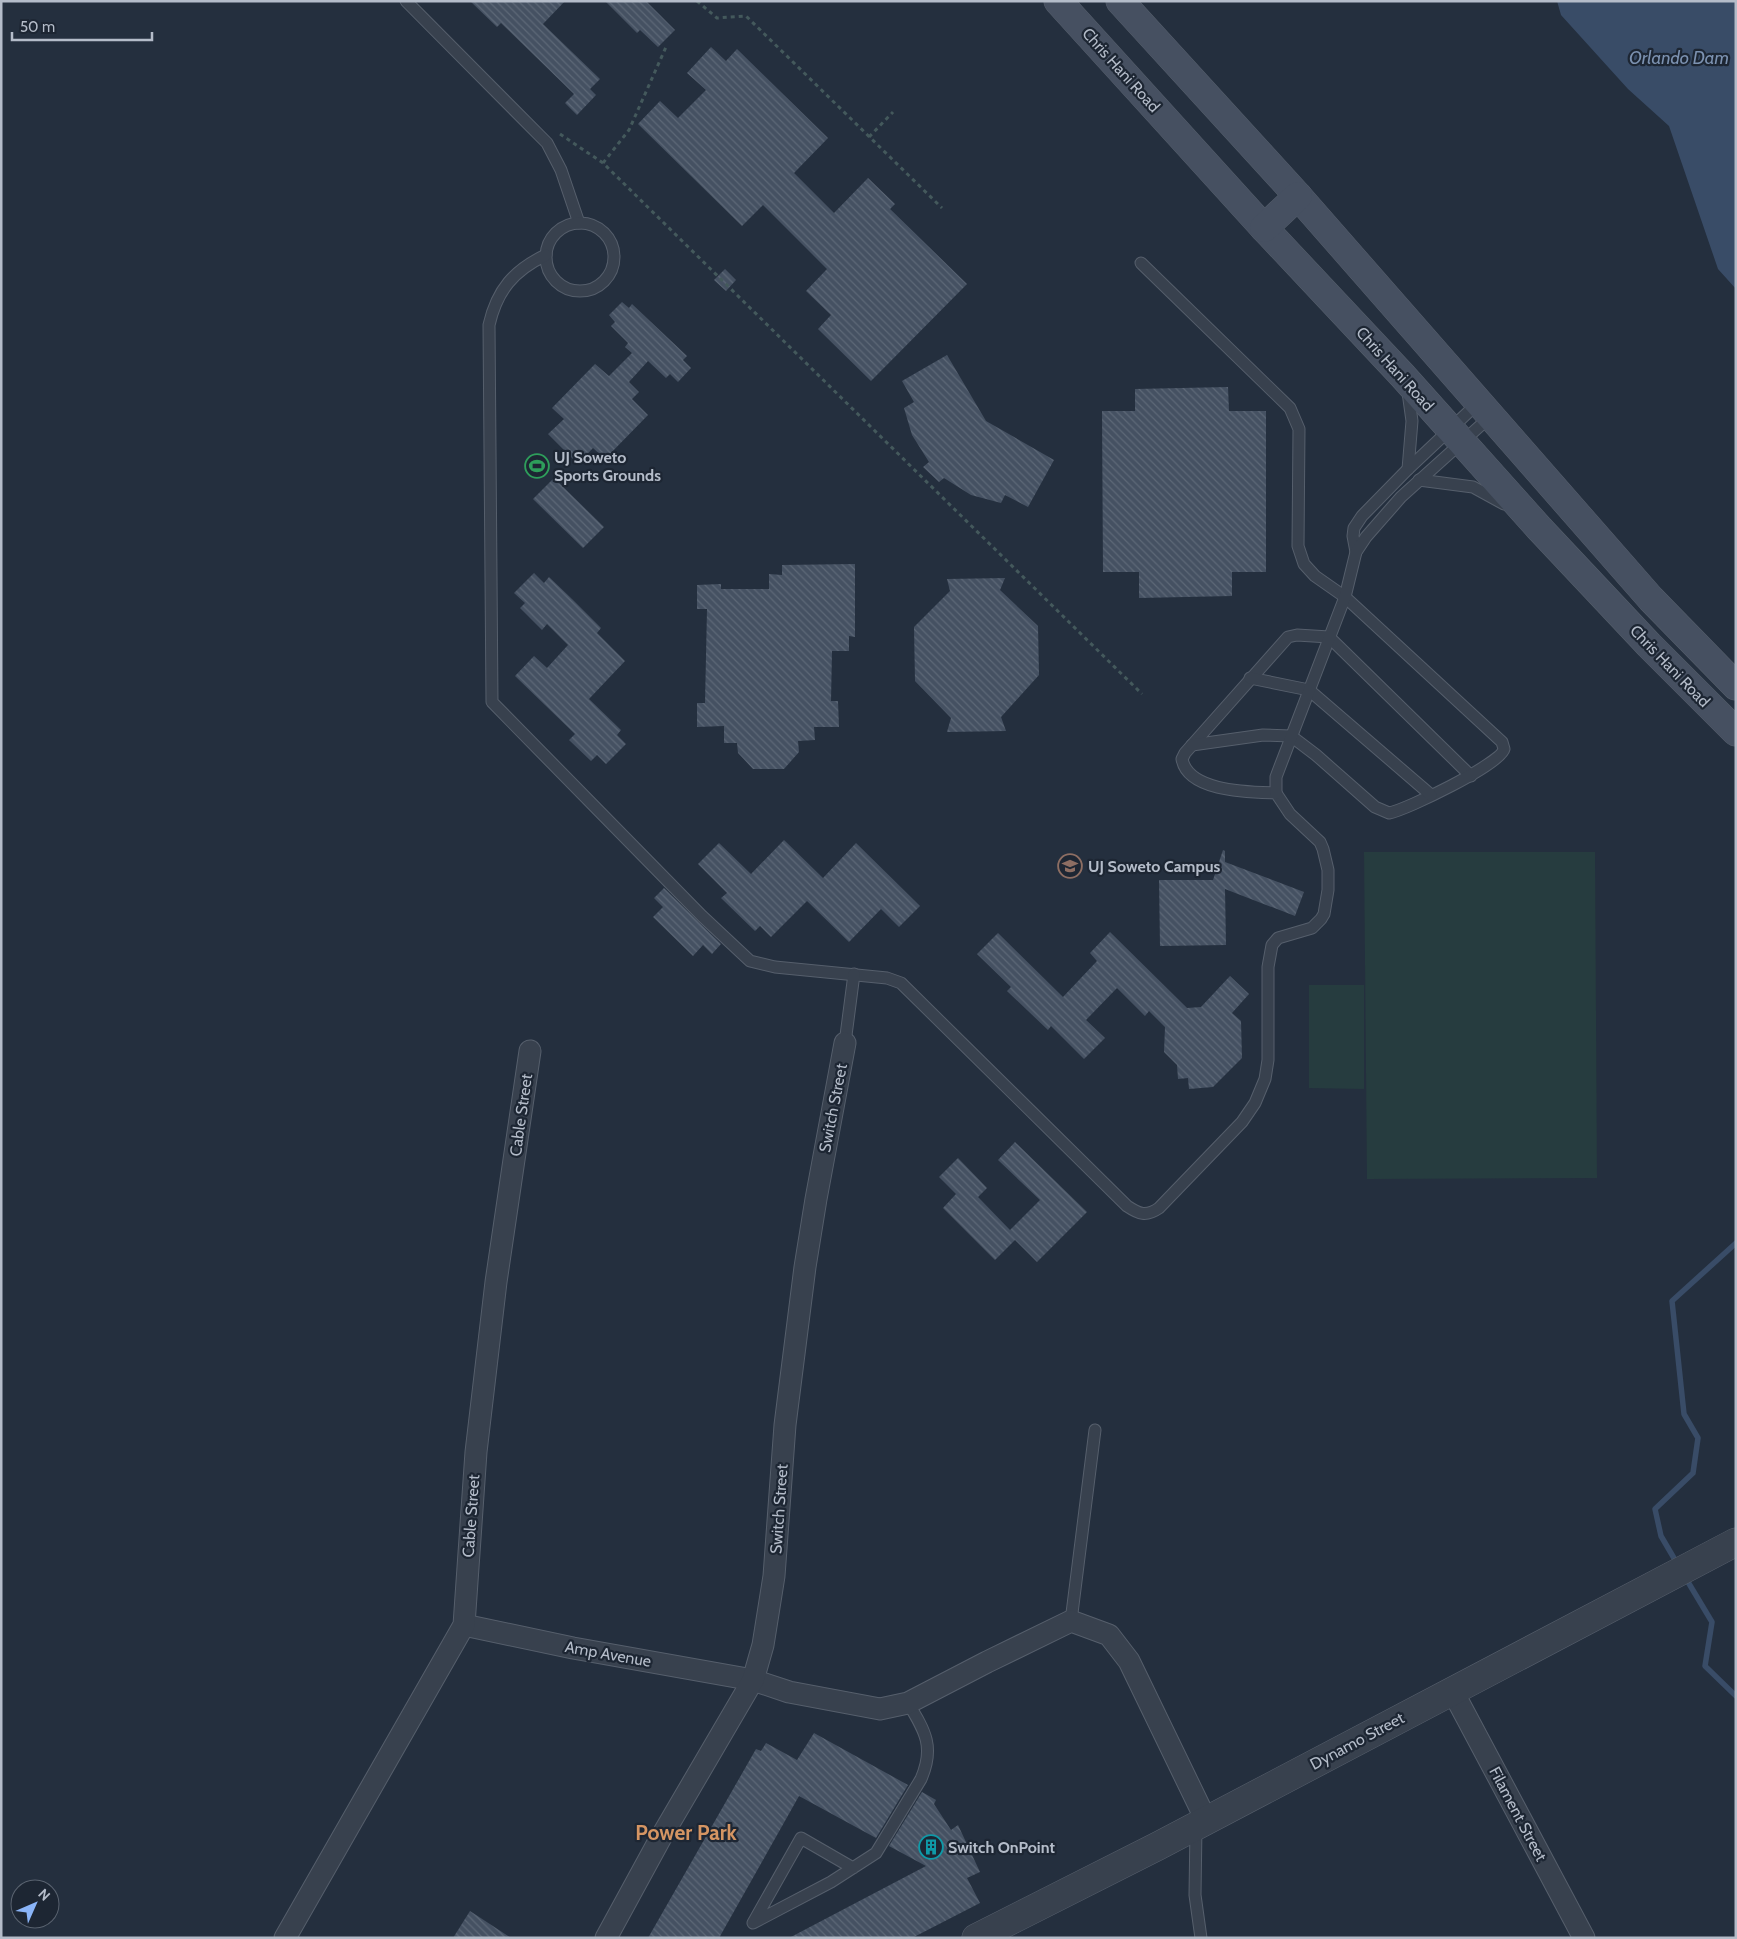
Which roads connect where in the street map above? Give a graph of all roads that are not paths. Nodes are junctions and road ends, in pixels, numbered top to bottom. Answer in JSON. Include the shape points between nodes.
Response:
{"nodes":[{"id":1,"x":406,"y":1,"type":"edge"},
{"id":2,"x":1058,"y":1,"type":"edge"},
{"id":3,"x":1120,"y":1,"type":"edge"},
{"id":4,"x":1298,"y":196,"type":"junction"},
{"id":5,"x":579,"y":223,"type":"junction"},
{"id":6,"x":1264,"y":228,"type":"junction"},
{"id":7,"x":546,"y":255,"type":"junction"},
{"id":8,"x":1141,"y":263,"type":"dead end"},
{"id":9,"x":1402,"y":375,"type":"junction"},
{"id":10,"x":1485,"y":409,"type":"junction"},
{"id":11,"x":1455,"y":436,"type":"junction"},
{"id":12,"x":1408,"y":470,"type":"junction"},
{"id":13,"x":1418,"y":480,"type":"junction"},
{"id":14,"x":1539,"y":528,"type":"junction"},
{"id":15,"x":1356,"y":552,"type":"junction"},
{"id":16,"x":1346,"y":597,"type":"junction"},
{"id":17,"x":1329,"y":637,"type":"junction"},
{"id":18,"x":1250,"y":678,"type":"junction"},
{"id":19,"x":1736,"y":686,"type":"edge"},
{"id":20,"x":1309,"y":690,"type":"junction"},
{"id":21,"x":1736,"y":732,"type":"edge"},
{"id":22,"x":1291,"y":736,"type":"junction"},
{"id":23,"x":1192,"y":744,"type":"junction"},
{"id":24,"x":1471,"y":776,"type":"junction"},
{"id":25,"x":1276,"y":792,"type":"junction"},
{"id":26,"x":1431,"y":794,"type":"junction"},
{"id":27,"x":854,"y":974,"type":"junction"},
{"id":28,"x":845,"y":1043,"type":"joint"},
{"id":29,"x":530,"y":1051,"type":"dead end"},
{"id":30,"x":1095,"y":1430,"type":"dead end"},
{"id":31,"x":1736,"y":1542,"type":"edge"},
{"id":32,"x":1071,"y":1621,"type":"junction"},
{"id":33,"x":464,"y":1625,"type":"junction"},
{"id":34,"x":753,"y":1680,"type":"junction"},
{"id":35,"x":1452,"y":1690,"type":"junction"},
{"id":36,"x":908,"y":1704,"type":"junction"},
{"id":37,"x":1201,"y":1823,"type":"junction"},
{"id":38,"x":853,"y":1868,"type":"junction"},
{"id":39,"x":285,"y":1938,"type":"edge"},
{"id":40,"x":606,"y":1938,"type":"edge"},
{"id":41,"x":976,"y":1938,"type":"edge"},
{"id":42,"x":1201,"y":1938,"type":"edge"},
{"id":43,"x":1584,"y":1938,"type":"edge"}],
"edges":[{"from":1,"to":5,"type":"lane","via":[[547,143],[561,170]]},
{"from":2,"to":6,"type":"main road","name":"Chris Hani Road"},
{"from":3,"to":4,"type":"main road","name":"Chris Hani Road"},
{"from":4,"to":6,"type":"main road"},
{"from":4,"to":10,"type":"main road","name":"Chris Hani Road"},
{"from":5,"to":7,"type":"lane","via":[[558,231],[551,239]]},
{"from":5,"to":7,"type":"lane","via":[[590,224],[608,237],[615,258],[607,279],[588,291],[576,292],[565,288],[549,272]]},
{"from":6,"to":9,"type":"main road","name":"Chris Hani Road"},
{"from":7,"to":27,"type":"lane","via":[[529,263],[504,288],[496,299],[489,325],[492,702],[750,961],[775,967]]},
{"from":8,"to":16,"type":"lane","via":[[1290,408],[1299,429],[1300,555],[1315,576]]},
{"from":9,"to":11,"type":"main road","name":"Chris Hani Road"},
{"from":9,"to":12,"type":"lane","via":[[1412,412]]},
{"from":10,"to":11,"type":"lane"},
{"from":10,"to":11,"type":"lane"},
{"from":10,"to":19,"type":"main road","name":"Chris Hani Road","via":[[1651,599]]},
{"from":11,"to":12,"type":"lane"},
{"from":11,"to":13,"type":"lane"},
{"from":11,"to":14,"type":"main road","name":"Chris Hani Road"},
{"from":12,"to":15,"type":"lane","via":[[1358,522],[1353,536]]},
{"from":13,"to":14,"type":"lane","via":[[1473,486]]},
{"from":13,"to":15,"type":"lane"},
{"from":14,"to":21,"type":"main road","name":"Chris Hani Road"},
{"from":15,"to":16,"type":"lane"},
{"from":16,"to":17,"type":"lane"},
{"from":16,"to":24,"type":"lane","via":[[1502,742],[1504,749],[1499,758]]},
{"from":17,"to":18,"type":"lane","via":[[1297,635],[1288,638]]},
{"from":17,"to":20,"type":"lane"},
{"from":17,"to":24,"type":"lane"},
{"from":18,"to":20,"type":"lane"},
{"from":18,"to":23,"type":"lane"},
{"from":20,"to":22,"type":"lane"},
{"from":20,"to":26,"type":"lane"},
{"from":22,"to":23,"type":"lane","via":[[1263,735]]},
{"from":22,"to":25,"type":"lane","via":[[1276,777]]},
{"from":22,"to":26,"type":"lane","via":[[1375,807],[1384,811],[1394,812]]},
{"from":23,"to":25,"type":"lane","via":[[1182,759],[1192,778],[1235,790]]},
{"from":24,"to":26,"type":"lane"},
{"from":25,"to":27,"type":"lane","via":[[1290,814],[1323,848],[1328,870],[1324,914],[1312,928],[1284,936],[1272,945],[1268,967],[1268,1060],[1256,1102],[1242,1122],[1153,1212],[1136,1213],[1127,1206],[901,983]]},
{"from":27,"to":28,"type":"lane"},
{"from":28,"to":34,"type":"street","name":"Switch Street","via":[[806,1267],[785,1425],[774,1576],[763,1645]]},
{"from":29,"to":33,"type":"street","name":"Cable Street","via":[[496,1282],[476,1452]]},
{"from":30,"to":32,"type":"lane"},
{"from":31,"to":35,"type":"street","name":"Dynamo Street"},
{"from":32,"to":36,"type":"street","name":"Amp Avenue"},
{"from":32,"to":37,"type":"street","via":[[1109,1635],[1129,1660]]},
{"from":33,"to":34,"type":"street","name":"Amp Avenue"},
{"from":33,"to":39,"type":"street","name":"Cable Street"},
{"from":34,"to":36,"type":"street","name":"Amp Avenue","via":[[789,1692],[880,1709]]},
{"from":34,"to":40,"type":"street","name":"Switch Street"},
{"from":35,"to":37,"type":"street","name":"Dynamo Street"},
{"from":35,"to":43,"type":"street","name":"Filament Street"},
{"from":36,"to":38,"type":"lane","via":[[924,1728],[929,1750],[927,1766],[876,1853]]},
{"from":37,"to":41,"type":"street","name":"Dynamo Street"},
{"from":37,"to":42,"type":"lane","via":[[1195,1896]]},
{"from":38,"to":38,"type":"lane","via":[[832,1882],[753,1923],[801,1838]]}]}
